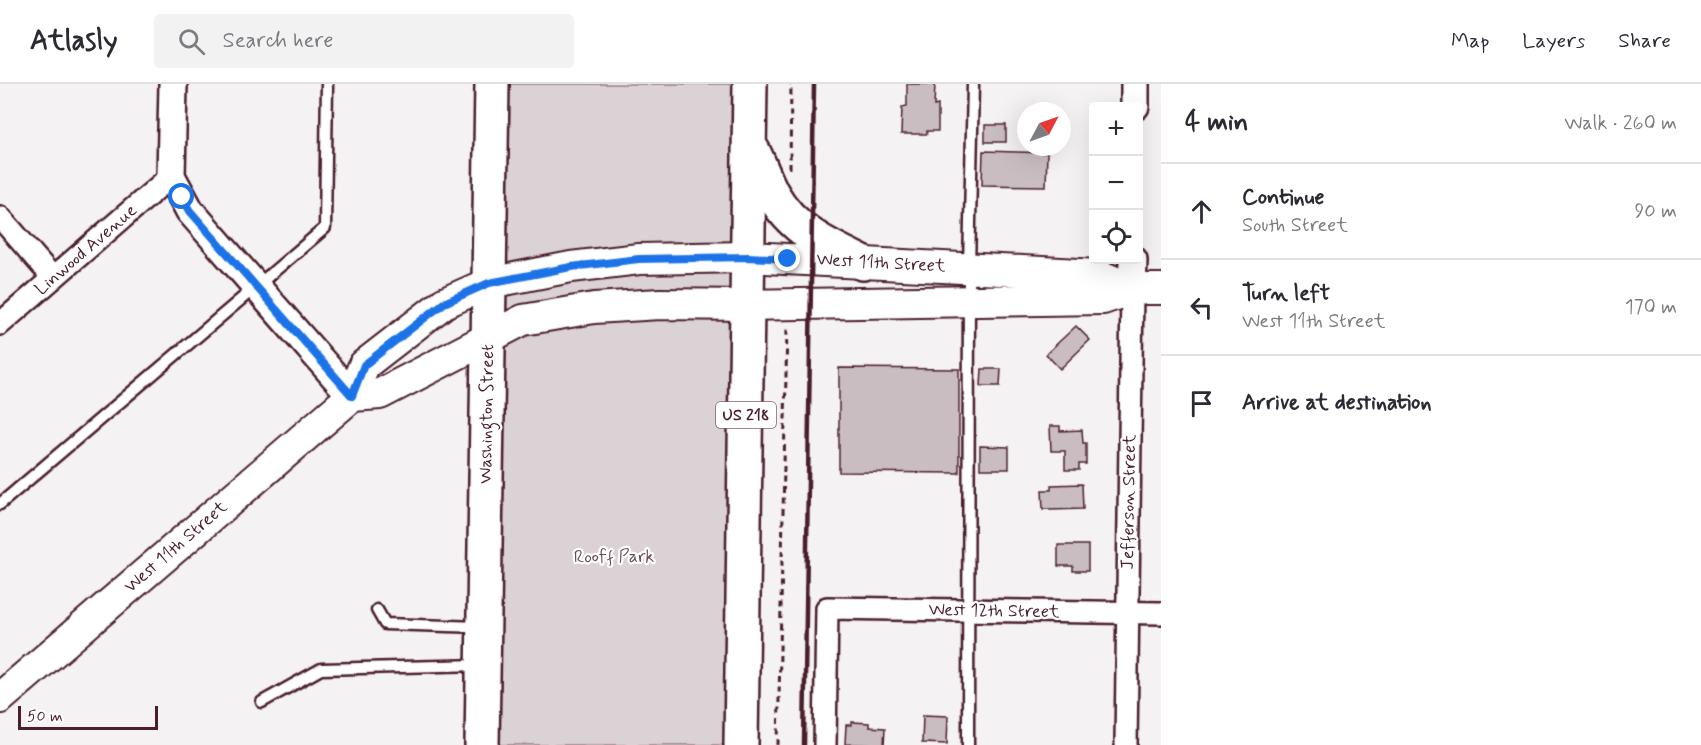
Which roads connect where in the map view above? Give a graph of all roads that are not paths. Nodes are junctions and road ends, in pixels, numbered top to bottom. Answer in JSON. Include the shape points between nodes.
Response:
{"nodes":[{"id":1,"x":173,"y":84,"type":"edge"},
{"id":2,"x":327,"y":84,"type":"edge"},
{"id":3,"x":492,"y":84,"type":"edge"},
{"id":4,"x":750,"y":84,"type":"edge"},
{"id":5,"x":973,"y":84,"type":"edge"},
{"id":6,"x":1135,"y":84,"type":"edge"},
{"id":7,"x":1135,"y":102,"type":"edge"},
{"id":8,"x":749,"y":141,"type":"junction"},
{"id":9,"x":171,"y":176,"type":"junction"},
{"id":10,"x":0,"y":217,"type":"edge"},
{"id":11,"x":748,"y":257,"type":"junction"},
{"id":12,"x":863,"y":263,"type":"junction"},
{"id":13,"x":1135,"y":264,"type":"edge"},
{"id":14,"x":969,"y":268,"type":"junction"},
{"id":15,"x":53,"y":278,"type":"junction"},
{"id":16,"x":489,"y":283,"type":"junction"},
{"id":17,"x":256,"y":286,"type":"junction"},
{"id":18,"x":1147,"y":289,"type":"edge"},
{"id":19,"x":969,"y":300,"type":"junction"},
{"id":20,"x":747,"y":305,"type":"junction"},
{"id":21,"x":0,"y":324,"type":"edge"},
{"id":22,"x":488,"y":338,"type":"junction"},
{"id":23,"x":352,"y":396,"type":"junction"},
{"id":24,"x":0,"y":504,"type":"edge"},
{"id":25,"x":377,"y":610,"type":"dead end"},
{"id":26,"x":969,"y":610,"type":"junction"},
{"id":27,"x":1128,"y":613,"type":"junction"},
{"id":28,"x":1161,"y":613,"type":"edge"},
{"id":29,"x":484,"y":627,"type":"junction"},
{"id":30,"x":484,"y":665,"type":"junction"},
{"id":31,"x":0,"y":698,"type":"edge"},
{"id":32,"x":262,"y":702,"type":"dead end"},
{"id":33,"x":482,"y":745,"type":"edge"},
{"id":34,"x":741,"y":745,"type":"edge"},
{"id":35,"x":825,"y":745,"type":"edge"},
{"id":36,"x":968,"y":745,"type":"edge"},
{"id":37,"x":1126,"y":745,"type":"edge"}],
"edges":[{"from":1,"to":9,"type":"street"},
{"from":2,"to":17,"type":"lane","via":[[325,228]]},
{"from":3,"to":16,"type":"highway","name":"Washington Street"},
{"from":4,"to":8,"type":"highway","number":"US 218"},
{"from":5,"to":14,"type":"lane"},
{"from":6,"to":7,"type":"street"},
{"from":8,"to":11,"type":"highway","number":"US 218"},
{"from":8,"to":12,"type":"highway","via":[[773,194],[789,216],[812,237]]},
{"from":9,"to":15,"type":"street","name":"Linwood Avenue"},
{"from":9,"to":17,"type":"street","via":[[190,211]]},
{"from":10,"to":15,"type":"street"},
{"from":11,"to":12,"type":"main road","name":"West 11th Street"},
{"from":11,"to":16,"type":"main road","name":"West 11th Street","via":[[605,262]]},
{"from":11,"to":20,"type":"highway","number":"US 218"},
{"from":12,"to":14,"type":"main road","name":"West 11th Street"},
{"from":13,"to":18,"type":"street","name":"Jefferson Street"},
{"from":14,"to":18,"type":"main road","name":"West 11th Street","via":[[1099,275]]},
{"from":14,"to":19,"type":"lane"},
{"from":15,"to":21,"type":"street","name":"Linwood Avenue"},
{"from":16,"to":22,"type":"highway","name":"Washington Street"},
{"from":16,"to":23,"type":"main road","name":"West 11th Street","via":[[444,303],[364,365]]},
{"from":17,"to":23,"type":"street"},
{"from":17,"to":24,"type":"lane"},
{"from":18,"to":19,"type":"main road","name":"West 11th Street","via":[[1103,299]]},
{"from":18,"to":27,"type":"street","name":"Jefferson Street"},
{"from":19,"to":20,"type":"main road","name":"West 11th Street"},
{"from":19,"to":26,"type":"lane"},
{"from":20,"to":22,"type":"main road","name":"West 11th Street","via":[[594,308],[523,320]]},
{"from":20,"to":34,"type":"highway","number":"US 218"},
{"from":22,"to":23,"type":"main road","name":"West 11th Street","via":[[380,394]]},
{"from":22,"to":29,"type":"highway","name":"Washington Street"},
{"from":23,"to":31,"type":"main road","name":"West 11th Street"},
{"from":25,"to":29,"type":"lane","via":[[385,624]]},
{"from":26,"to":27,"type":"street","name":"West 12th Street"},
{"from":26,"to":35,"type":"street","name":"West 12th Street","via":[[827,608]]},
{"from":26,"to":36,"type":"lane"},
{"from":27,"to":28,"type":"street","name":"West 12th Street"},
{"from":27,"to":37,"type":"street","name":"Jefferson Street"},
{"from":29,"to":30,"type":"highway","name":"Washington Street"},
{"from":30,"to":32,"type":"lane","via":[[321,669]]},
{"from":30,"to":33,"type":"highway","name":"Washington Street"}]}
